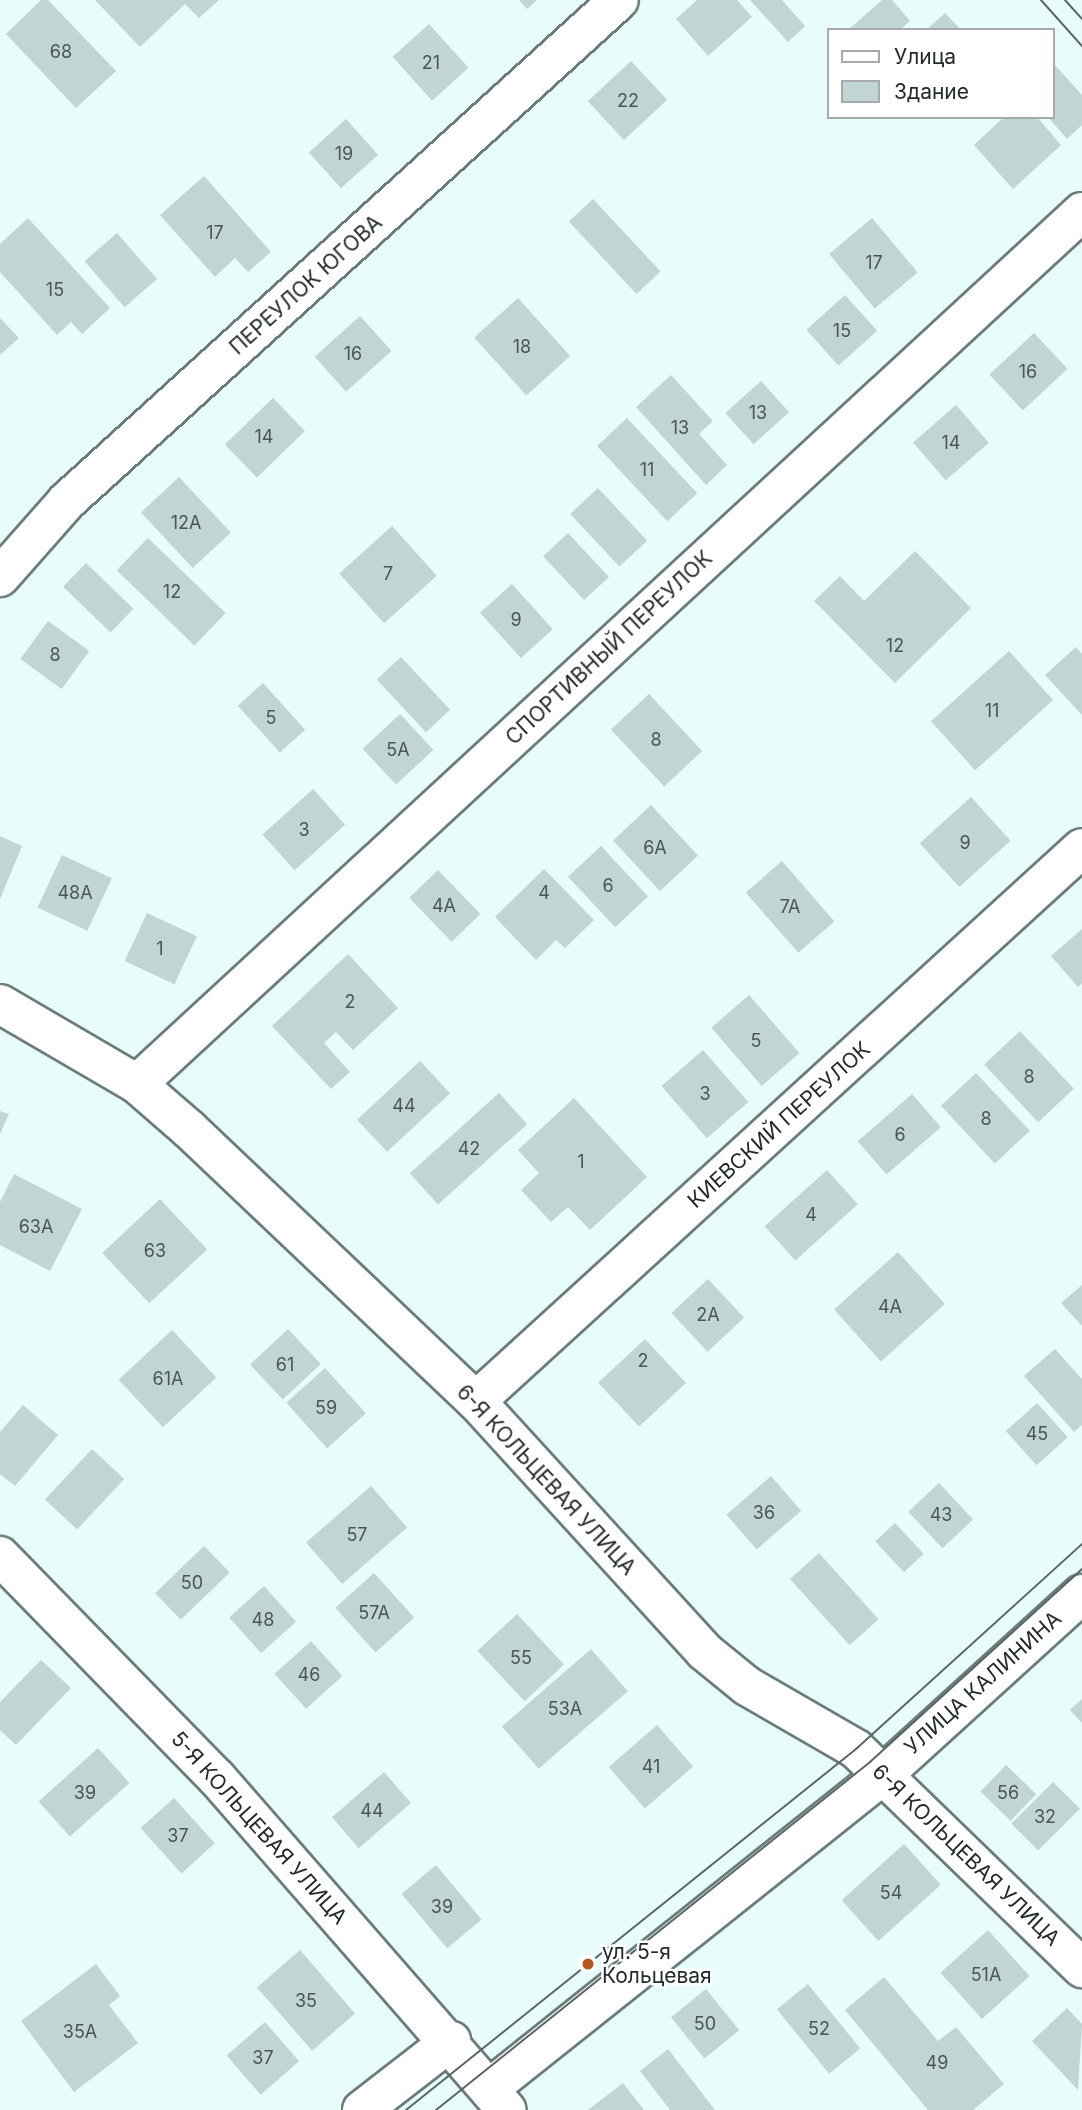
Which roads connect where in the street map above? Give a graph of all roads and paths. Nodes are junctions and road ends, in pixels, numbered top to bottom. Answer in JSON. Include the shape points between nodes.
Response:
{"nodes":[{"id":1,"x":619,"y":0,"type":"edge"},
{"id":2,"x":1082,"y":212,"type":"edge"},
{"id":3,"x":0,"y":578,"type":"edge"},
{"id":4,"x":1082,"y":848,"type":"edge"},
{"id":5,"x":0,"y":1003,"type":"edge"},
{"id":6,"x":137,"y":1084,"type":"junction"},
{"id":7,"x":476,"y":1401,"type":"junction"},
{"id":8,"x":0,"y":1556,"type":"edge"},
{"id":9,"x":1082,"y":1594,"type":"edge"},
{"id":10,"x":883,"y":1775,"type":"junction"},
{"id":11,"x":1082,"y":1968,"type":"edge"},
{"id":12,"x":451,"y":2041,"type":"junction"},
{"id":13,"x":499,"y":2099,"type":"edge"},
{"id":14,"x":362,"y":2110,"type":"edge"}],
"edges":[{"from":1,"to":3,"type":"street","name":"ПЕРЕУЛОК ЮГОВА","via":[[67,502]]},
{"from":2,"to":6,"type":"street","name":"СПОРТИВНЫЙ ПЕРЕУЛОК"},
{"from":4,"to":7,"type":"street","name":"КИЕВСКИЙ ПЕРЕУЛОК"},
{"from":5,"to":6,"type":"street","name":"6-Я КОЛЬЦЕВАЯ УЛИЦА"},
{"from":6,"to":7,"type":"street","name":"6-Я КОЛЬЦЕВАЯ УЛИЦА"},
{"from":7,"to":10,"type":"street","name":"6-Я КОЛЬЦЕВАЯ УЛИЦА","via":[[704,1651],[747,1686],[856,1749]]},
{"from":8,"to":12,"type":"street","name":"5-Я КОЛЬЦЕВАЯ УЛИЦА","via":[[216,1777]]},
{"from":9,"to":10,"type":"street","name":"УЛИЦА КАЛИНИНА"},
{"from":10,"to":11,"type":"street","name":"6-Я КОЛЬЦЕВАЯ УЛИЦА"},
{"from":10,"to":13,"type":"street","name":"УЛИЦА КАЛИНИНА"},
{"from":12,"to":13,"type":"street","name":"5-Я КОЛЬЦЕВАЯ УЛИЦА"},
{"from":12,"to":14,"type":"street"}]}
